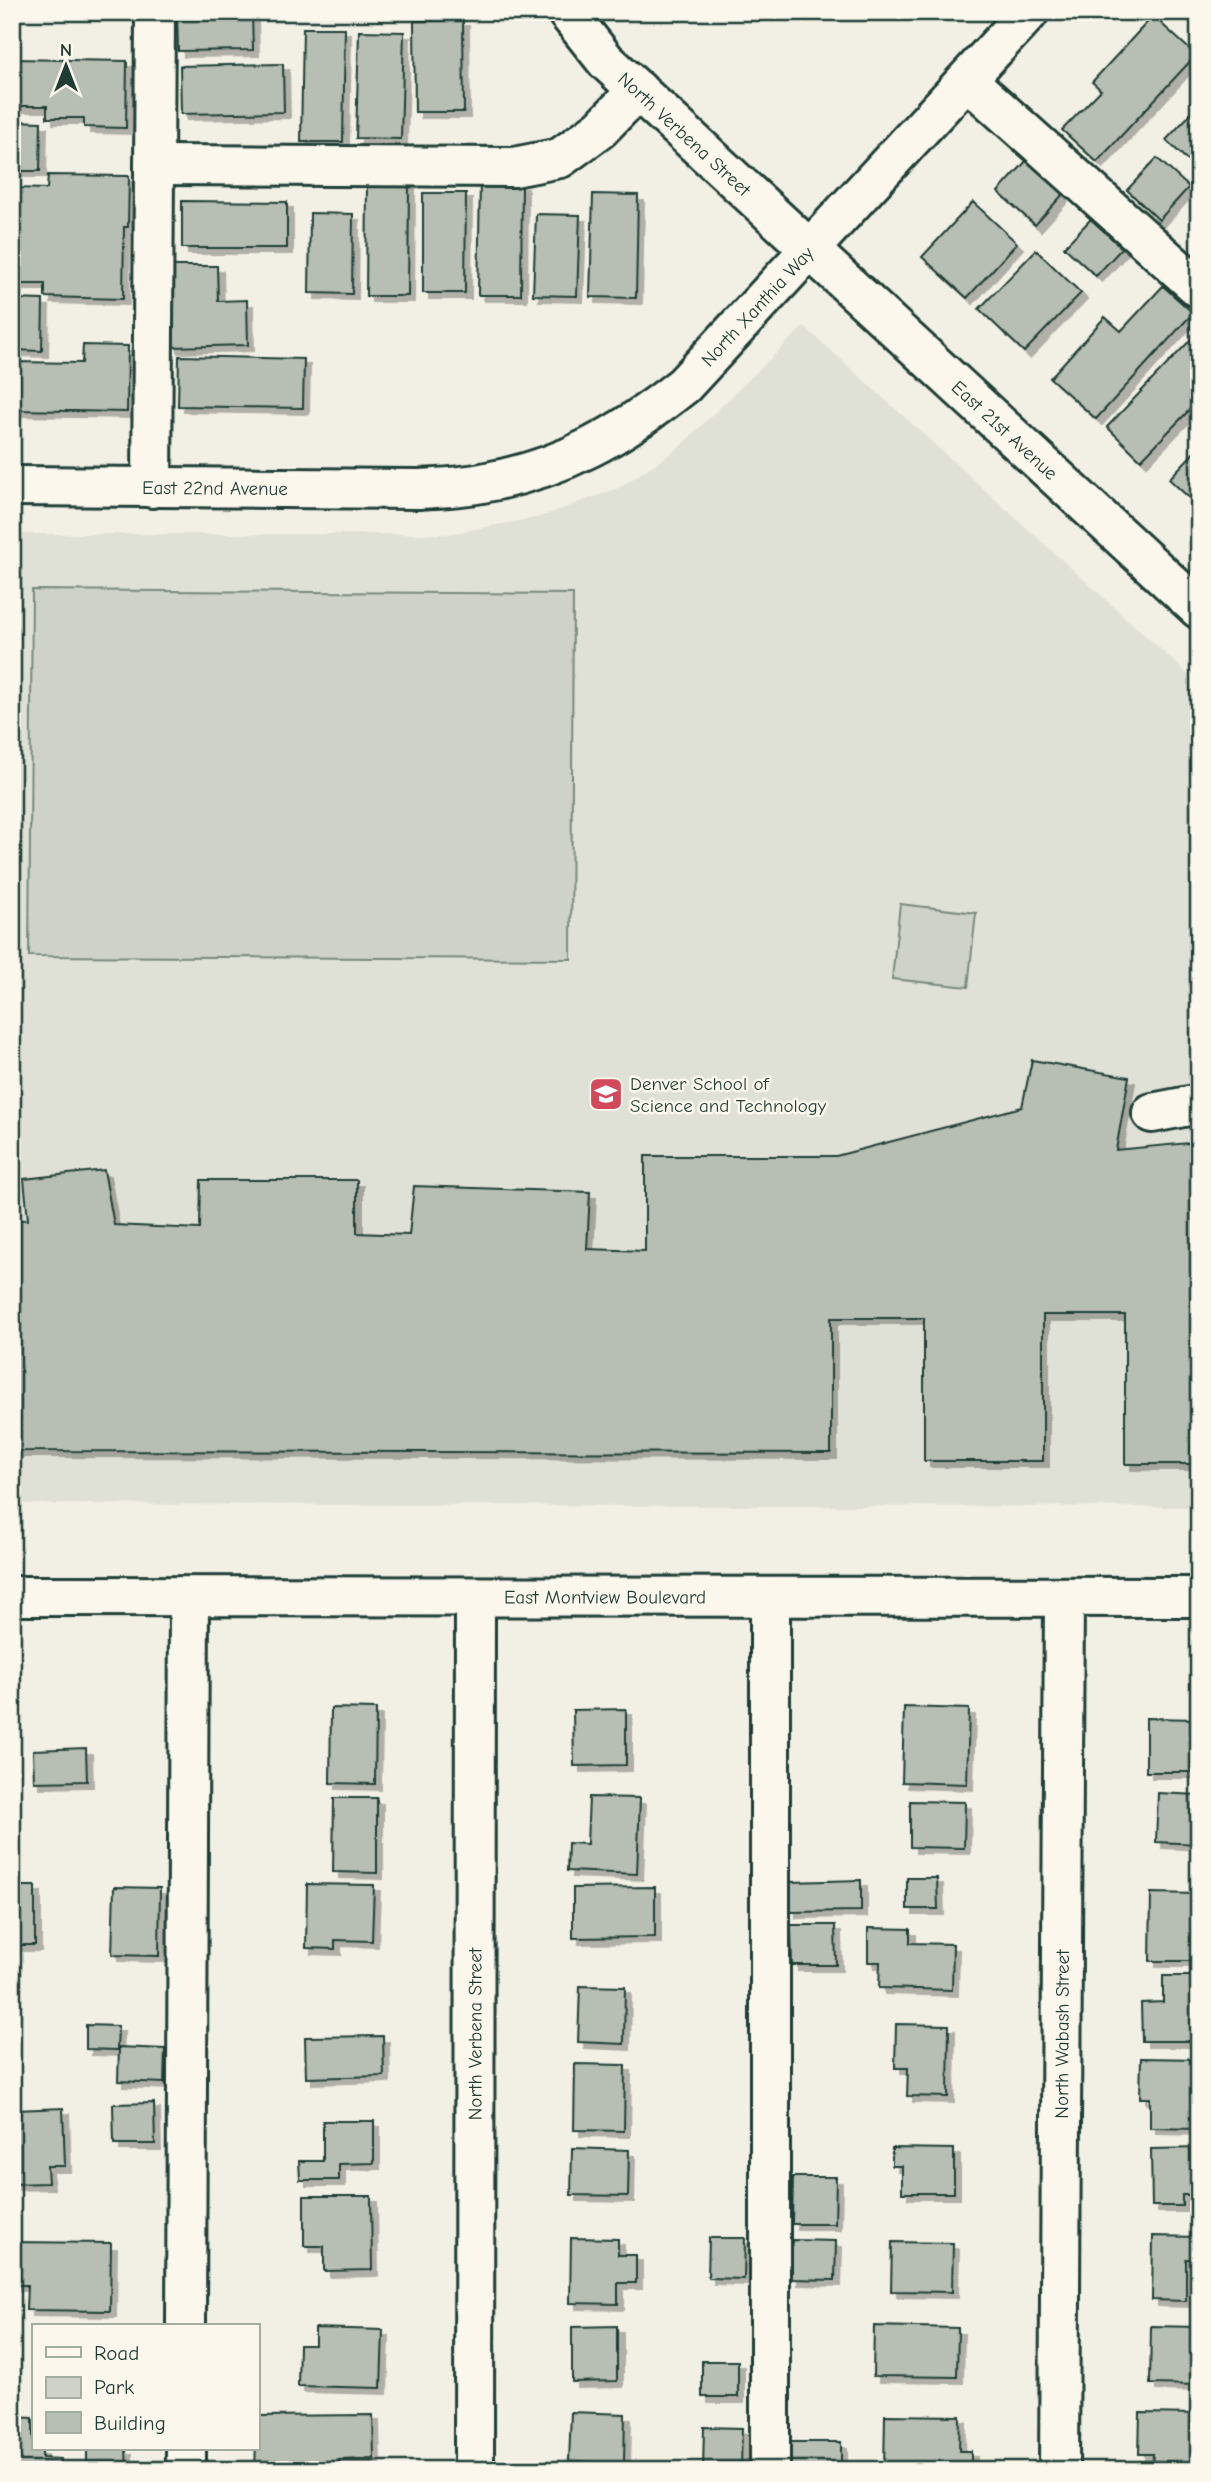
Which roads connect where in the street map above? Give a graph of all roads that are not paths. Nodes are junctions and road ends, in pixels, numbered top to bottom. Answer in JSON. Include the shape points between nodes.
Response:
{"nodes":[{"id":1,"x":155,"y":12,"type":"edge"},
{"id":2,"x":567,"y":12,"type":"edge"},
{"id":3,"x":1029,"y":12,"type":"edge"},
{"id":4,"x":967,"y":80,"type":"junction"},
{"id":5,"x":638,"y":90,"type":"junction"},
{"id":6,"x":154,"y":165,"type":"junction"},
{"id":7,"x":809,"y":250,"type":"junction"},
{"id":8,"x":1199,"y":288,"type":"edge"},
{"id":9,"x":12,"y":486,"type":"edge"},
{"id":10,"x":152,"y":488,"type":"junction"},
{"id":11,"x":418,"y":489,"type":"joint"},
{"id":12,"x":1199,"y":609,"type":"edge"},
{"id":13,"x":1199,"y":1104,"type":"edge"},
{"id":14,"x":1152,"y":1113,"type":"dead end"},
{"id":15,"x":12,"y":1596,"type":"edge"},
{"id":16,"x":190,"y":1597,"type":"junction"},
{"id":17,"x":475,"y":1597,"type":"junction"},
{"id":18,"x":770,"y":1597,"type":"junction"},
{"id":19,"x":1064,"y":1597,"type":"junction"},
{"id":20,"x":1199,"y":1597,"type":"edge"},
{"id":21,"x":186,"y":2324,"type":"edge"},
{"id":22,"x":186,"y":2450,"type":"edge"},
{"id":23,"x":186,"y":2470,"type":"edge"},
{"id":24,"x":474,"y":2470,"type":"edge"},
{"id":25,"x":770,"y":2470,"type":"edge"},
{"id":26,"x":1059,"y":2470,"type":"edge"}],
"edges":[{"from":1,"to":6,"type":"street"},
{"from":2,"to":5,"type":"street","name":"North Verbena Street","via":[[606,61]]},
{"from":3,"to":4,"type":"street","name":"North Xanthia Way"},
{"from":4,"to":7,"type":"street","name":"North Xanthia Way"},
{"from":4,"to":8,"type":"street"},
{"from":5,"to":6,"type":"street","via":[[600,130],[560,158],[514,167]]},
{"from":5,"to":7,"type":"street","name":"North Verbena Street"},
{"from":6,"to":10,"type":"street"},
{"from":7,"to":11,"type":"street","name":"North Xanthia Way","via":[[684,385],[641,419],[593,447],[535,471],[481,484]]},
{"from":7,"to":12,"type":"street","name":"East 21st Avenue"},
{"from":9,"to":10,"type":"street","name":"East 22nd Avenue"},
{"from":10,"to":11,"type":"street","name":"East 22nd Avenue"},
{"from":13,"to":14,"type":"street"},
{"from":15,"to":16,"type":"street","name":"East Montview Boulevard"},
{"from":16,"to":17,"type":"street","name":"East Montview Boulevard"},
{"from":16,"to":21,"type":"street"},
{"from":17,"to":18,"type":"street","name":"East Montview Boulevard"},
{"from":17,"to":24,"type":"street","name":"North Verbena Street"},
{"from":18,"to":19,"type":"street","name":"East Montview Boulevard"},
{"from":18,"to":25,"type":"street"},
{"from":19,"to":20,"type":"street","name":"East Montview Boulevard"},
{"from":19,"to":26,"type":"street","name":"North Wabash Street"},
{"from":22,"to":23,"type":"street"}]}
